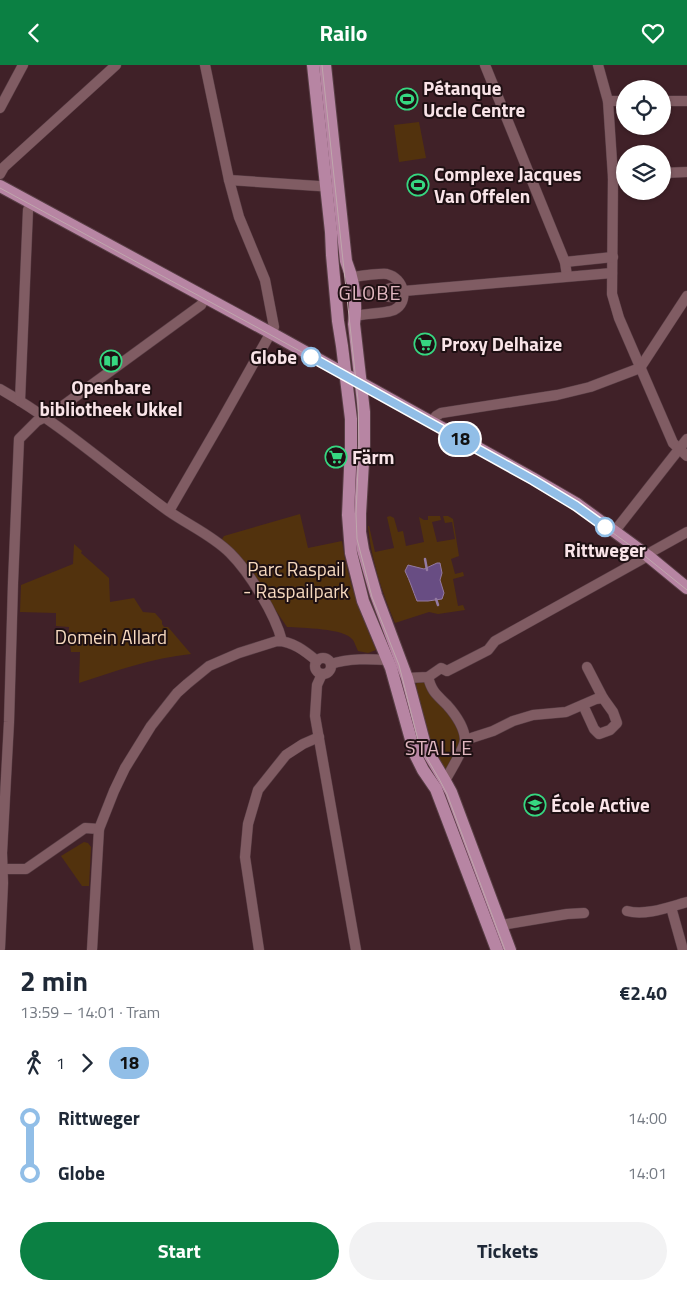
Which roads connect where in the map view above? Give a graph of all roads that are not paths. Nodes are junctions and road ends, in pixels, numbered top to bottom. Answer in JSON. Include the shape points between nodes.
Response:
{"nodes":[{"id":1,"x":24,"y":65,"type":"edge"},
{"id":2,"x":116,"y":65,"type":"edge"},
{"id":3,"x":205,"y":65,"type":"edge"},
{"id":4,"x":313,"y":65,"type":"edge"},
{"id":5,"x":325,"y":65,"type":"edge"},
{"id":6,"x":485,"y":65,"type":"edge"},
{"id":7,"x":598,"y":65,"type":"edge"},
{"id":8,"x":608,"y":101,"type":"junction"},
{"id":9,"x":616,"y":101,"type":"edge"},
{"id":10,"x":671,"y":101,"type":"edge"},
{"id":11,"x":687,"y":101,"type":"edge"},
{"id":12,"x":0,"y":109,"type":"edge"},
{"id":13,"x":687,"y":172,"type":"edge"},
{"id":14,"x":671,"y":173,"type":"edge"},
{"id":15,"x":0,"y":174,"type":"edge"},
{"id":16,"x":613,"y":177,"type":"junction"},
{"id":17,"x":616,"y":177,"type":"edge"},
{"id":18,"x":229,"y":180,"type":"junction"},
{"id":19,"x":0,"y":185,"type":"edge"},
{"id":20,"x":332,"y":187,"type":"junction"},
{"id":21,"x":32,"y":203,"type":"junction"},
{"id":22,"x":613,"y":257,"type":"junction"},
{"id":23,"x":565,"y":262,"type":"junction"},
{"id":24,"x":612,"y":273,"type":"junction"},
{"id":25,"x":566,"y":276,"type":"junction"},
{"id":26,"x":355,"y":279,"type":"junction"},
{"id":27,"x":395,"y":292,"type":"junction"},
{"id":28,"x":359,"y":295,"type":"junction"},
{"id":29,"x":687,"y":297,"type":"edge"},
{"id":30,"x":205,"y":298,"type":"junction"},
{"id":31,"x":358,"y":313,"type":"junction"},
{"id":32,"x":271,"y":333,"type":"junction"},
{"id":33,"x":640,"y":367,"type":"junction"},
{"id":34,"x":346,"y":375,"type":"junction"},
{"id":35,"x":360,"y":383,"type":"junction"},
{"id":36,"x":0,"y":389,"type":"edge"},
{"id":37,"x":20,"y":401,"type":"junction"},
{"id":38,"x":44,"y":418,"type":"junction"},
{"id":39,"x":432,"y":422,"type":"junction"},
{"id":40,"x":687,"y":439,"type":"edge"},
{"id":41,"x":683,"y":452,"type":"edge"},
{"id":42,"x":169,"y":511,"type":"junction"},
{"id":43,"x":614,"y":531,"type":"junction"},
{"id":44,"x":687,"y":532,"type":"edge"},
{"id":45,"x":648,"y":556,"type":"junction"},
{"id":46,"x":687,"y":588,"type":"edge"},
{"id":47,"x":282,"y":641,"type":"junction"},
{"id":48,"x":388,"y":660,"type":"junction"},
{"id":49,"x":317,"y":661,"type":"junction"},
{"id":50,"x":331,"y":664,"type":"junction"},
{"id":51,"x":587,"y":667,"type":"dead end"},
{"id":52,"x":322,"y":674,"type":"junction"},
{"id":53,"x":428,"y":677,"type":"junction"},
{"id":54,"x":407,"y":678,"type":"junction"},
{"id":55,"x":603,"y":698,"type":"junction"},
{"id":56,"x":5,"y":703,"type":"edge"},
{"id":57,"x":583,"y":705,"type":"junction"},
{"id":58,"x":319,"y":737,"type":"junction"},
{"id":59,"x":465,"y":739,"type":"junction"},
{"id":60,"x":445,"y":781,"type":"junction"},
{"id":61,"x":99,"y":829,"type":"junction"},
{"id":62,"x":4,"y":869,"type":"junction"},
{"id":63,"x":687,"y":902,"type":"edge"},
{"id":64,"x":670,"y":907,"type":"junction"},
{"id":65,"x":627,"y":911,"type":"dead end"},
{"id":66,"x":584,"y":913,"type":"dead end"},
{"id":67,"x":501,"y":925,"type":"junction"},
{"id":68,"x":0,"y":948,"type":"edge"},
{"id":69,"x":92,"y":950,"type":"edge"},
{"id":70,"x":259,"y":950,"type":"edge"},
{"id":71,"x":356,"y":950,"type":"edge"},
{"id":72,"x":497,"y":950,"type":"edge"},
{"id":73,"x":510,"y":950,"type":"edge"},
{"id":74,"x":683,"y":950,"type":"edge"}],
"edges":[{"from":1,"to":12,"type":"street"},
{"from":2,"to":15,"type":"street"},
{"from":3,"to":18,"type":"street"},
{"from":4,"to":20,"type":"main road"},
{"from":5,"to":20,"type":"main road"},
{"from":6,"to":23,"type":"street"},
{"from":7,"to":8,"type":"street"},
{"from":8,"to":9,"type":"street"},
{"from":8,"to":16,"type":"street"},
{"from":10,"to":11,"type":"street"},
{"from":13,"to":14,"type":"street"},
{"from":16,"to":17,"type":"street"},
{"from":16,"to":22,"type":"street"},
{"from":18,"to":20,"type":"street"},
{"from":18,"to":32,"type":"street","via":[[239,217],[265,280],[274,327]]},
{"from":19,"to":21,"type":"main road"},
{"from":20,"to":26,"type":"main road","via":[[346,261]]},
{"from":20,"to":34,"type":"main road","via":[[332,255]]},
{"from":21,"to":30,"type":"main road"},
{"from":21,"to":37,"type":"street","via":[[28,210]]},
{"from":22,"to":23,"type":"street"},
{"from":22,"to":24,"type":"street"},
{"from":23,"to":25,"type":"street"},
{"from":24,"to":25,"type":"street"},
{"from":24,"to":33,"type":"street","via":[[612,294],[619,318]]},
{"from":25,"to":27,"type":"street"},
{"from":26,"to":27,"type":"street","via":[[387,274],[401,285]]},
{"from":26,"to":28,"type":"street"},
{"from":26,"to":31,"type":"main road"},
{"from":27,"to":28,"type":"street"},
{"from":27,"to":31,"type":"street","via":[[402,299],[393,311]]},
{"from":28,"to":31,"type":"street"},
{"from":29,"to":33,"type":"street"},
{"from":30,"to":32,"type":"main road"},
{"from":30,"to":38,"type":"street","via":[[201,305]]},
{"from":31,"to":35,"type":"main road","via":[[354,324]]},
{"from":32,"to":34,"type":"main road"},
{"from":32,"to":42,"type":"street"},
{"from":33,"to":39,"type":"street","via":[[590,387],[441,413]]},
{"from":33,"to":41,"type":"street","via":[[673,443]]},
{"from":34,"to":35,"type":"main road"},
{"from":34,"to":48,"type":"main road","via":[[351,419],[348,515],[351,553],[364,601]]},
{"from":35,"to":39,"type":"main road"},
{"from":35,"to":54,"type":"main road","via":[[364,445],[360,532],[376,595]]},
{"from":36,"to":37,"type":"street"},
{"from":37,"to":38,"type":"street"},
{"from":38,"to":42,"type":"street"},
{"from":38,"to":56,"type":"street","via":[[19,439]]},
{"from":39,"to":43,"type":"main road","via":[[570,501]]},
{"from":40,"to":41,"type":"street"},
{"from":41,"to":43,"type":"street"},
{"from":42,"to":47,"type":"street","via":[[215,541],[238,561],[268,605]]},
{"from":43,"to":45,"type":"main road"},
{"from":44,"to":45,"type":"street"},
{"from":45,"to":46,"type":"main road"},
{"from":45,"to":53,"type":"street","via":[[495,641],[488,650],[447,671],[441,668]]},
{"from":47,"to":49,"type":"street","via":[[302,649]]},
{"from":47,"to":61,"type":"street","via":[[239,653],[209,666],[177,693],[124,768]]},
{"from":48,"to":50,"type":"street"},
{"from":48,"to":72,"type":"main road","via":[[415,754],[436,789]]},
{"from":49,"to":50,"type":"street","via":[[325,658]]},
{"from":49,"to":52,"type":"street","via":[[316,669]]},
{"from":50,"to":52,"type":"street","via":[[329,671]]},
{"from":51,"to":55,"type":"street"},
{"from":52,"to":58,"type":"street","via":[[317,685],[315,716]]},
{"from":53,"to":54,"type":"street"},
{"from":53,"to":59,"type":"street","via":[[433,691],[461,723]]},
{"from":54,"to":60,"type":"main road","via":[[426,749]]},
{"from":55,"to":57,"type":"street"},
{"from":55,"to":57,"type":"street","via":[[617,723],[599,734]]},
{"from":56,"to":62,"type":"street"},
{"from":57,"to":59,"type":"street","via":[[566,712],[532,715]]},
{"from":58,"to":70,"type":"street","via":[[286,755],[258,790],[248,824],[245,857]]},
{"from":58,"to":71,"type":"street"},
{"from":59,"to":60,"type":"street"},
{"from":60,"to":67,"type":"main road"},
{"from":61,"to":62,"type":"street","via":[[85,828],[26,869]]},
{"from":61,"to":69,"type":"street"},
{"from":62,"to":68,"type":"street"},
{"from":63,"to":64,"type":"street"},
{"from":64,"to":65,"type":"street","via":[[636,913]]},
{"from":64,"to":74,"type":"street"},
{"from":66,"to":67,"type":"street"},
{"from":67,"to":73,"type":"main road"}]}
